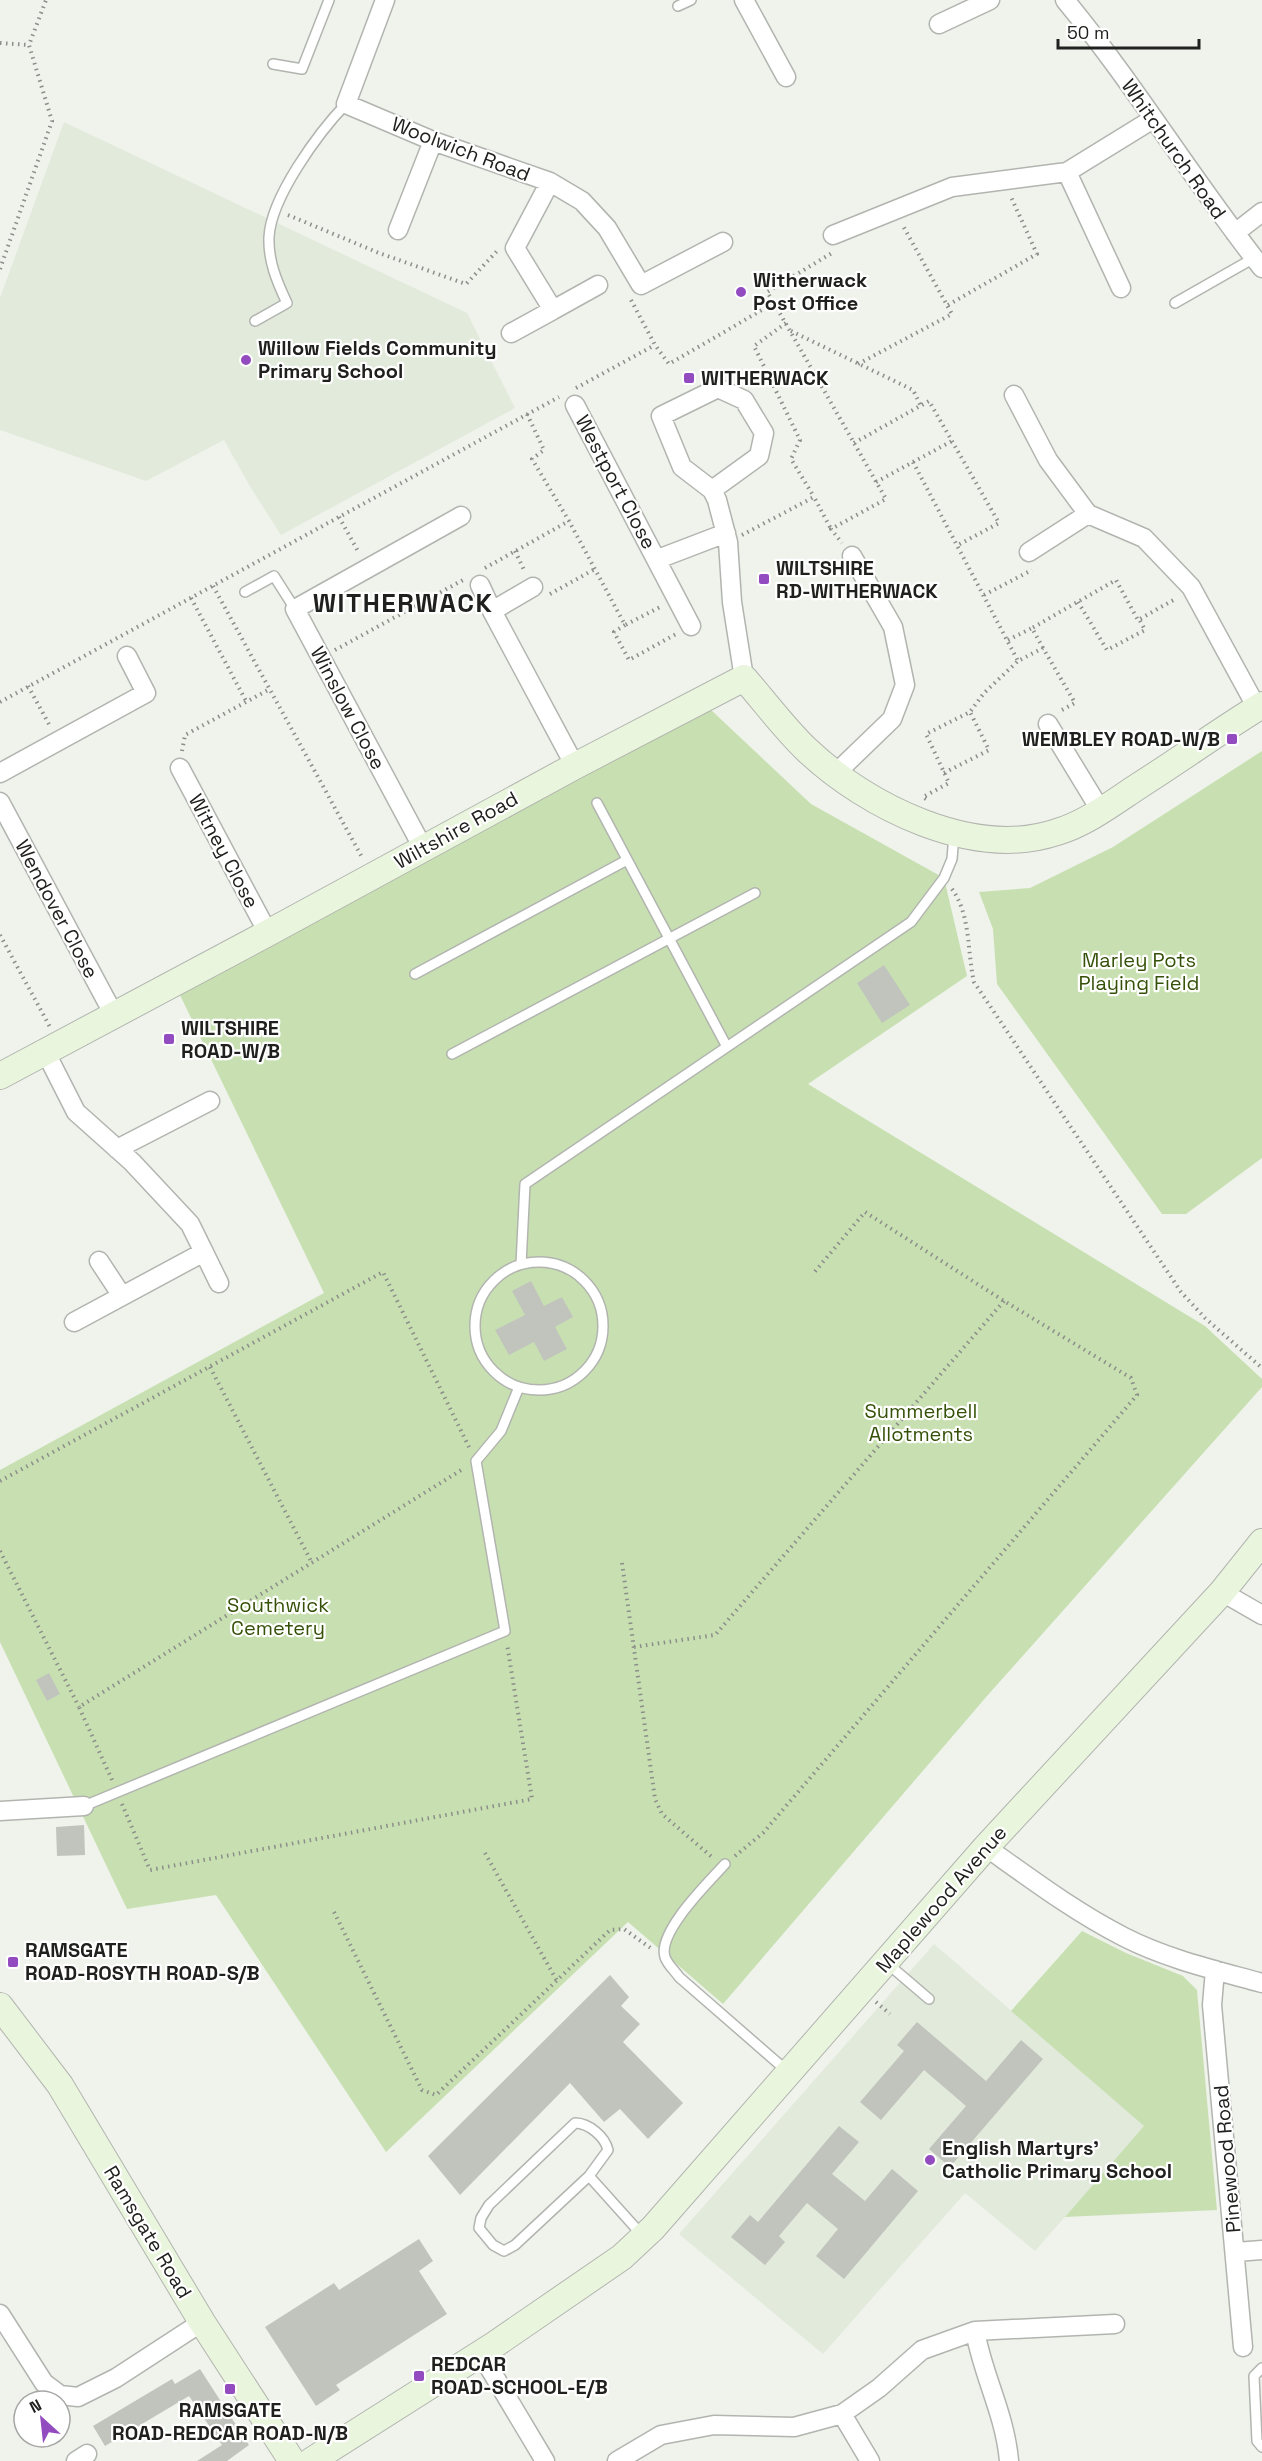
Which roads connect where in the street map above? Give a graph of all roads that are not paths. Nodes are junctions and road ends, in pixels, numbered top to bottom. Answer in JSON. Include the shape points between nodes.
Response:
{"nodes":[{"id":1,"x":329,"y":0,"type":"edge"},
{"id":2,"x":385,"y":0,"type":"edge"},
{"id":3,"x":691,"y":0,"type":"edge"},
{"id":4,"x":744,"y":0,"type":"edge"},
{"id":5,"x":990,"y":0,"type":"edge"},
{"id":6,"x":1065,"y":0,"type":"edge"},
{"id":7,"x":678,"y":6,"type":"dead end"},
{"id":8,"x":939,"y":24,"type":"dead end"},
{"id":9,"x":273,"y":64,"type":"dead end"},
{"id":10,"x":786,"y":77,"type":"dead end"},
{"id":11,"x":346,"y":104,"type":"junction"},
{"id":12,"x":1153,"y":119,"type":"junction"},
{"id":13,"x":433,"y":141,"type":"junction"},
{"id":14,"x":1067,"y":172,"type":"junction"},
{"id":15,"x":550,"y":182,"type":"junction"},
{"id":16,"x":1262,"y":212,"type":"edge"},
{"id":17,"x":398,"y":230,"type":"dead end"},
{"id":18,"x":1234,"y":233,"type":"junction"},
{"id":19,"x":833,"y":235,"type":"road end"},
{"id":20,"x":723,"y":242,"type":"dead end"},
{"id":21,"x":1258,"y":263,"type":"edge"},
{"id":22,"x":598,"y":285,"type":"dead end"},
{"id":23,"x":1121,"y":288,"type":"dead end"},
{"id":24,"x":1175,"y":303,"type":"dead end"},
{"id":25,"x":552,"y":310,"type":"junction"},
{"id":26,"x":255,"y":321,"type":"dead end"},
{"id":27,"x":511,"y":333,"type":"dead end"},
{"id":28,"x":1014,"y":395,"type":"dead end"},
{"id":29,"x":575,"y":405,"type":"dead end"},
{"id":30,"x":712,"y":490,"type":"junction"},
{"id":31,"x":1088,"y":514,"type":"junction"},
{"id":32,"x":461,"y":516,"type":"dead end"},
{"id":33,"x":727,"y":537,"type":"junction"},
{"id":34,"x":1029,"y":552,"type":"road end"},
{"id":35,"x":852,"y":556,"type":"road end"},
{"id":36,"x":658,"y":559,"type":"junction"},
{"id":37,"x":476,"y":578,"type":"road end"},
{"id":38,"x":533,"y":587,"type":"dead end"},
{"id":39,"x":245,"y":592,"type":"dead end"},
{"id":40,"x":295,"y":609,"type":"junction"},
{"id":41,"x":492,"y":611,"type":"junction"},
{"id":42,"x":691,"y":626,"type":"road end"},
{"id":43,"x":127,"y":656,"type":"dead end"},
{"id":44,"x":744,"y":678,"type":"junction"},
{"id":45,"x":1259,"y":707,"type":"edge"},
{"id":46,"x":1048,"y":724,"type":"road end"},
{"id":47,"x":575,"y":766,"type":"junction"},
{"id":48,"x":180,"y":768,"type":"road end"},
{"id":49,"x":0,"y":773,"type":"edge"},
{"id":50,"x":836,"y":773,"type":"junction"},
{"id":51,"x":0,"y":802,"type":"edge"},
{"id":52,"x":597,"y":803,"type":"dead end"},
{"id":53,"x":1101,"y":811,"type":"junction"},
{"id":54,"x":954,"y":832,"type":"junction"},
{"id":55,"x":423,"y":848,"type":"junction"},
{"id":56,"x":627,"y":860,"type":"junction"},
{"id":57,"x":755,"y":893,"type":"dead end"},
{"id":58,"x":268,"y":933,"type":"junction"},
{"id":59,"x":670,"y":939,"type":"junction"},
{"id":60,"x":415,"y":974,"type":"dead end"},
{"id":61,"x":114,"y":1015,"type":"junction"},
{"id":62,"x":728,"y":1047,"type":"junction"},
{"id":63,"x":53,"y":1049,"type":"junction"},
{"id":64,"x":452,"y":1054,"type":"dead end"},
{"id":65,"x":0,"y":1076,"type":"edge"},
{"id":66,"x":210,"y":1101,"type":"dead end"},
{"id":67,"x":117,"y":1149,"type":"junction"},
{"id":68,"x":204,"y":1252,"type":"junction"},
{"id":69,"x":99,"y":1261,"type":"dead end"},
{"id":70,"x":522,"y":1264,"type":"junction"},
{"id":71,"x":219,"y":1283,"type":"dead end"},
{"id":72,"x":122,"y":1296,"type":"junction"},
{"id":73,"x":74,"y":1322,"type":"dead end"},
{"id":74,"x":519,"y":1387,"type":"junction"},
{"id":75,"x":1262,"y":1542,"type":"edge"},
{"id":76,"x":1222,"y":1592,"type":"junction"},
{"id":77,"x":1262,"y":1615,"type":"edge"},
{"id":78,"x":84,"y":1806,"type":"joint"},
{"id":79,"x":0,"y":1811,"type":"edge"},
{"id":80,"x":986,"y":1847,"type":"junction"},
{"id":81,"x":724,"y":1865,"type":"road end"},
{"id":82,"x":886,"y":1962,"type":"junction"},
{"id":83,"x":1215,"y":1970,"type":"junction"},
{"id":84,"x":1262,"y":1983,"type":"edge"},
{"id":85,"x":929,"y":1999,"type":"dead end"},
{"id":86,"x":0,"y":2006,"type":"edge"},
{"id":87,"x":789,"y":2073,"type":"junction"},
{"id":88,"x":589,"y":2176,"type":"junction"},
{"id":89,"x":643,"y":2237,"type":"junction"},
{"id":90,"x":1262,"y":2250,"type":"edge"},
{"id":91,"x":1236,"y":2252,"type":"junction"},
{"id":92,"x":0,"y":2314,"type":"edge"},
{"id":93,"x":202,"y":2322,"type":"junction"},
{"id":94,"x":1115,"y":2324,"type":"dead end"},
{"id":95,"x":975,"y":2331,"type":"junction"},
{"id":96,"x":1243,"y":2347,"type":"dead end"},
{"id":97,"x":482,"y":2354,"type":"junction"},
{"id":98,"x":1262,"y":2368,"type":"edge"},
{"id":99,"x":842,"y":2414,"type":"junction"},
{"id":100,"x":1262,"y":2446,"type":"edge"},
{"id":101,"x":292,"y":2461,"type":"edge"},
{"id":102,"x":311,"y":2461,"type":"edge"},
{"id":103,"x":545,"y":2461,"type":"edge"},
{"id":104,"x":617,"y":2461,"type":"edge"},
{"id":105,"x":870,"y":2461,"type":"edge"},
{"id":106,"x":1009,"y":2461,"type":"edge"}],
"edges":[{"from":1,"to":9,"type":"lane","via":[[302,69]]},
{"from":2,"to":11,"type":"street"},
{"from":3,"to":7,"type":"lane"},
{"from":4,"to":10,"type":"street"},
{"from":5,"to":8,"type":"street"},
{"from":6,"to":12,"type":"street","name":"Whitchurch Road"},
{"from":11,"to":13,"type":"street","name":"Woolwich Road"},
{"from":11,"to":26,"type":"lane","via":[[310,146],[276,210],[270,228],[270,250],[287,303]]},
{"from":12,"to":14,"type":"street"},
{"from":12,"to":18,"type":"street","name":"Whitchurch Road"},
{"from":13,"to":15,"type":"street","name":"Woolwich Road"},
{"from":13,"to":17,"type":"street"},
{"from":14,"to":19,"type":"street","via":[[952,187]]},
{"from":14,"to":23,"type":"street"},
{"from":15,"to":20,"type":"street","name":"Woolwich Road","via":[[582,201],[607,228],[639,281]]},
{"from":15,"to":25,"type":"street","via":[[515,248]]},
{"from":16,"to":18,"type":"street"},
{"from":18,"to":21,"type":"street","name":"Whitchurch Road"},
{"from":21,"to":24,"type":"lane"},
{"from":22,"to":25,"type":"street"},
{"from":25,"to":27,"type":"street"},
{"from":28,"to":31,"type":"street","via":[[1048,460]]},
{"from":29,"to":36,"type":"street","name":"Westport Close"},
{"from":30,"to":30,"type":"street","via":[[759,456],[764,433],[744,400],[718,388],[661,416],[682,467]]},
{"from":30,"to":33,"type":"street"},
{"from":31,"to":34,"type":"street"},
{"from":31,"to":45,"type":"street","via":[[1144,538],[1192,589]]},
{"from":32,"to":40,"type":"street"},
{"from":33,"to":36,"type":"street","name":"Westport Close"},
{"from":33,"to":44,"type":"street"},
{"from":35,"to":50,"type":"street","via":[[893,627],[905,686],[892,718]]},
{"from":36,"to":42,"type":"street","name":"Westport Close"},
{"from":37,"to":41,"type":"street"},
{"from":38,"to":41,"type":"street"},
{"from":39,"to":40,"type":"lane","via":[[274,576]]},
{"from":40,"to":55,"type":"street","name":"Winslow Close"},
{"from":41,"to":47,"type":"street"},
{"from":43,"to":49,"type":"street","via":[[146,693]]},
{"from":44,"to":47,"type":"street","name":"Wiltshire Road"},
{"from":44,"to":50,"type":"street","via":[[807,750]]},
{"from":45,"to":53,"type":"street"},
{"from":46,"to":53,"type":"street"},
{"from":47,"to":55,"type":"street","name":"Wiltshire Road"},
{"from":48,"to":58,"type":"street","name":"Witney Close"},
{"from":50,"to":54,"type":"street","via":[[875,801]]},
{"from":51,"to":61,"type":"street","name":"Wendover Close"},
{"from":52,"to":56,"type":"lane"},
{"from":53,"to":54,"type":"street","via":[[1056,833],[1006,841]]},
{"from":54,"to":62,"type":"lane","via":[[952,859],[944,878],[911,922]]},
{"from":55,"to":58,"type":"street","name":"Wiltshire Road"},
{"from":56,"to":59,"type":"lane"},
{"from":56,"to":60,"type":"lane"},
{"from":57,"to":59,"type":"lane"},
{"from":58,"to":61,"type":"street","name":"Wiltshire Road"},
{"from":59,"to":62,"type":"lane"},
{"from":59,"to":64,"type":"lane"},
{"from":61,"to":63,"type":"street","name":"Wiltshire Road"},
{"from":62,"to":70,"type":"lane","via":[[525,1184]]},
{"from":63,"to":65,"type":"street","name":"Wiltshire Road"},
{"from":63,"to":67,"type":"street","via":[[76,1112]]},
{"from":66,"to":67,"type":"street"},
{"from":67,"to":68,"type":"street","via":[[190,1224]]},
{"from":68,"to":71,"type":"street"},
{"from":68,"to":72,"type":"street"},
{"from":69,"to":72,"type":"street"},
{"from":70,"to":74,"type":"lane","via":[[503,1273],[488,1287],[478,1305],[475,1325],[478,1345],[487,1363],[501,1378]]},
{"from":70,"to":74,"type":"lane","via":[[564,1266],[582,1278],[596,1296],[603,1316],[602,1338],[595,1358],[581,1375],[562,1386],[541,1390]]},
{"from":72,"to":73,"type":"street"},
{"from":74,"to":78,"type":"lane","via":[[501,1431],[476,1461],[505,1631]]},
{"from":75,"to":76,"type":"street","name":"Maplewood Avenue"},
{"from":76,"to":77,"type":"street"},
{"from":76,"to":80,"type":"street","name":"Maplewood Avenue"},
{"from":78,"to":79,"type":"street"},
{"from":80,"to":82,"type":"street","name":"Maplewood Avenue"},
{"from":80,"to":83,"type":"street","via":[[1082,1914],[1125,1938]]},
{"from":81,"to":87,"type":"lane","via":[[672,1927],[664,1942],[665,1958],[679,1977]]},
{"from":82,"to":85,"type":"lane"},
{"from":82,"to":87,"type":"street","name":"Maplewood Avenue"},
{"from":83,"to":84,"type":"street"},
{"from":83,"to":91,"type":"street","name":"Pinewood Road","via":[[1212,2005]]},
{"from":86,"to":93,"type":"street","name":"Ramsgate Road","via":[[60,2085]]},
{"from":87,"to":89,"type":"street","name":"Maplewood Avenue"},
{"from":88,"to":88,"type":"lane","via":[[504,2251],[479,2229],[489,2205],[575,2123],[590,2127],[609,2150]]},
{"from":88,"to":89,"type":"lane"},
{"from":89,"to":97,"type":"street","name":"Maplewood Avenue","via":[[622,2257]]},
{"from":90,"to":91,"type":"street"},
{"from":91,"to":96,"type":"street","name":"Pinewood Road"},
{"from":92,"to":93,"type":"street","via":[[44,2383],[60,2395],[78,2397],[116,2378]]},
{"from":93,"to":101,"type":"street","name":"Ramsgate Road"},
{"from":94,"to":95,"type":"street"},
{"from":95,"to":99,"type":"street","via":[[922,2350]]},
{"from":95,"to":106,"type":"street","via":[[1007,2437]]},
{"from":97,"to":102,"type":"street","name":"Maplewood Avenue"},
{"from":97,"to":103,"type":"street"},
{"from":98,"to":100,"type":"lane","via":[[1254,2376],[1257,2441]]},
{"from":99,"to":104,"type":"street","via":[[794,2427],[714,2425],[661,2435]]},
{"from":99,"to":105,"type":"street"}]}
